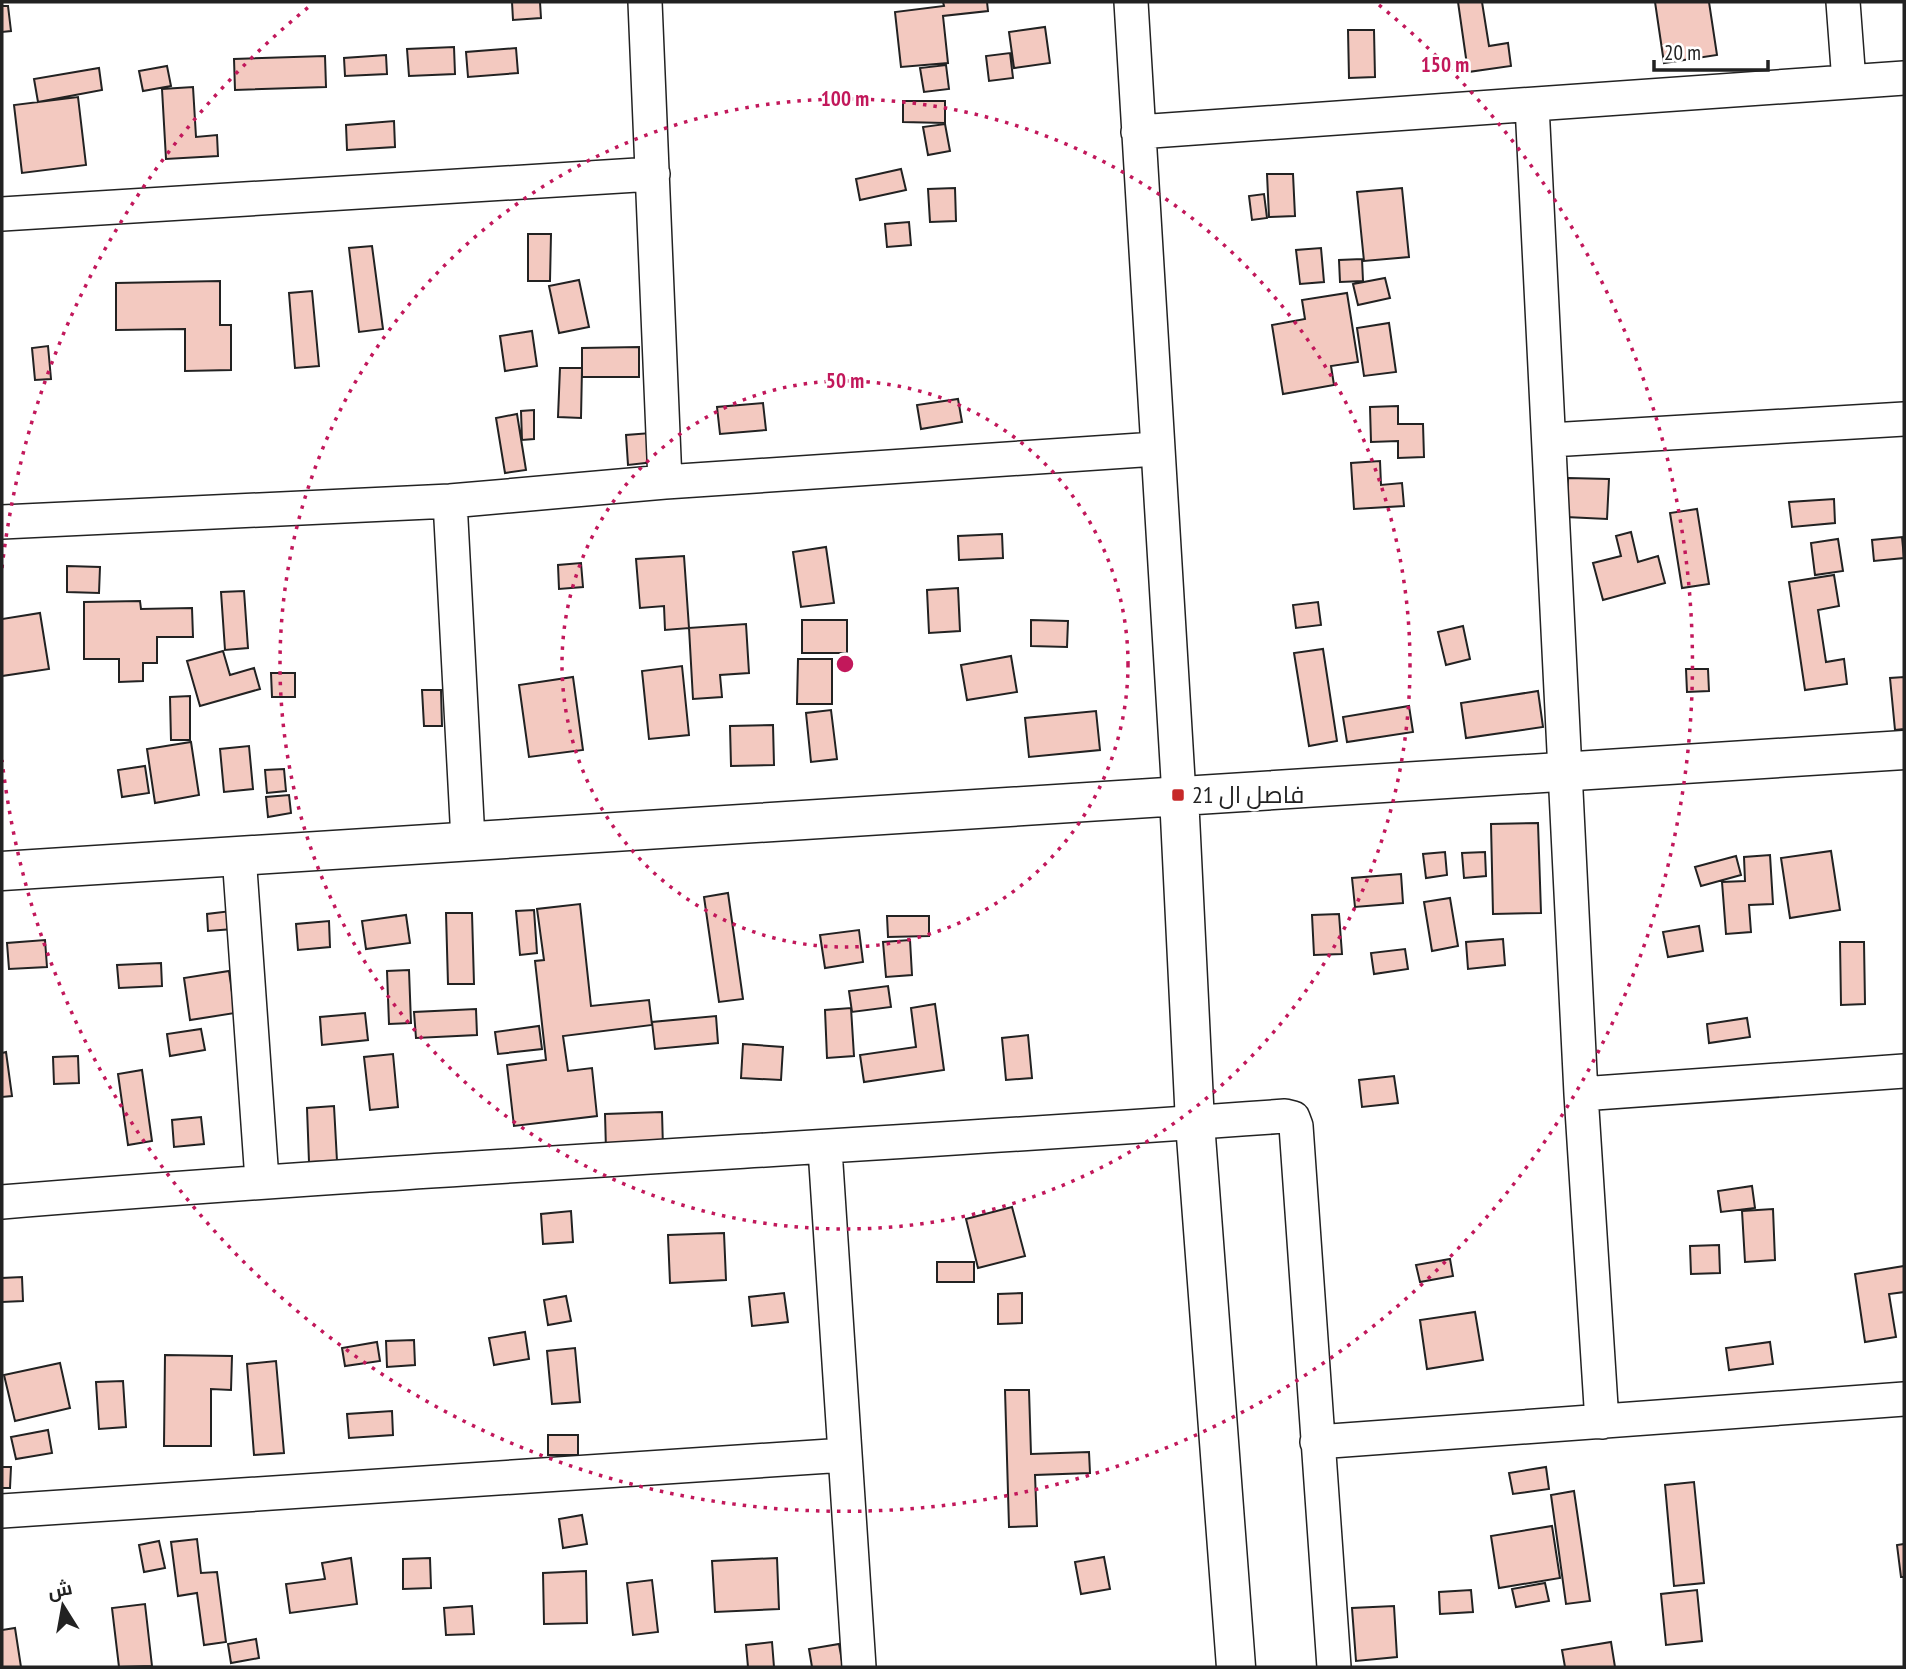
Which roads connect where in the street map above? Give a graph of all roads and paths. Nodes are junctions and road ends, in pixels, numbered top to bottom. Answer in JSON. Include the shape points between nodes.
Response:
{"nodes":[{"id":1,"x":645,"y":2,"type":"edge"},
{"id":2,"x":1131,"y":2,"type":"edge"},
{"id":3,"x":1843,"y":2,"type":"edge"},
{"id":4,"x":1904,"y":78,"type":"edge"},
{"id":5,"x":1849,"y":82,"type":"junction"},
{"id":6,"x":1532,"y":105,"type":"junction"},
{"id":7,"x":1138,"y":132,"type":"junction"},
{"id":8,"x":653,"y":174,"type":"junction"},
{"id":9,"x":2,"y":214,"type":"edge"},
{"id":10,"x":1904,"y":418,"type":"edge"},
{"id":11,"x":1550,"y":440,"type":"junction"},
{"id":12,"x":1156,"y":449,"type":"junction"},
{"id":13,"x":665,"y":482,"type":"junction"},
{"id":14,"x":450,"y":501,"type":"junction"},
{"id":15,"x":2,"y":522,"type":"edge"},
{"id":16,"x":1904,"y":750,"type":"edge"},
{"id":17,"x":1564,"y":772,"type":"junction"},
{"id":18,"x":1179,"y":796,"type":"junction"},
{"id":19,"x":468,"y":840,"type":"junction"},
{"id":20,"x":239,"y":855,"type":"junction"},
{"id":21,"x":2,"y":871,"type":"edge"},
{"id":22,"x":1904,"y":1071,"type":"edge"},
{"id":23,"x":1581,"y":1094,"type":"junction"},
{"id":24,"x":1195,"y":1123,"type":"junction"},
{"id":25,"x":825,"y":1149,"type":"junction"},
{"id":26,"x":262,"y":1180,"type":"junction"},
{"id":27,"x":2,"y":1202,"type":"edge"},
{"id":28,"x":1904,"y":1399,"type":"edge"},
{"id":29,"x":1602,"y":1422,"type":"junction"},
{"id":30,"x":1317,"y":1442,"type":"junction"},
{"id":31,"x":845,"y":1455,"type":"junction"},
{"id":32,"x":2,"y":1511,"type":"edge"},
{"id":33,"x":859,"y":1667,"type":"edge"},
{"id":34,"x":1236,"y":1667,"type":"edge"},
{"id":35,"x":1334,"y":1667,"type":"edge"}],
"edges":[{"from":1,"to":8,"type":"street"},
{"from":2,"to":7,"type":"street"},
{"from":3,"to":5,"type":"street"},
{"from":4,"to":5,"type":"street"},
{"from":5,"to":6,"type":"street"},
{"from":6,"to":7,"type":"street"},
{"from":6,"to":11,"type":"street"},
{"from":7,"to":12,"type":"street"},
{"from":8,"to":9,"type":"street"},
{"from":8,"to":13,"type":"street"},
{"from":10,"to":11,"type":"street"},
{"from":11,"to":17,"type":"street"},
{"from":12,"to":13,"type":"street"},
{"from":12,"to":18,"type":"street"},
{"from":13,"to":14,"type":"street"},
{"from":14,"to":15,"type":"street"},
{"from":14,"to":19,"type":"street"},
{"from":16,"to":17,"type":"street"},
{"from":17,"to":18,"type":"street"},
{"from":17,"to":23,"type":"street"},
{"from":18,"to":19,"type":"street"},
{"from":18,"to":24,"type":"street"},
{"from":19,"to":20,"type":"street"},
{"from":20,"to":21,"type":"street"},
{"from":20,"to":26,"type":"street"},
{"from":22,"to":23,"type":"street"},
{"from":23,"to":29,"type":"street"},
{"from":24,"to":25,"type":"street"},
{"from":24,"to":30,"type":"street","via":[[1293,1118]]},
{"from":24,"to":34,"type":"street"},
{"from":25,"to":26,"type":"street"},
{"from":25,"to":31,"type":"street"},
{"from":26,"to":27,"type":"street"},
{"from":28,"to":29,"type":"street"},
{"from":29,"to":30,"type":"street"},
{"from":30,"to":35,"type":"street"},
{"from":31,"to":32,"type":"street"},
{"from":31,"to":33,"type":"street"}]}
